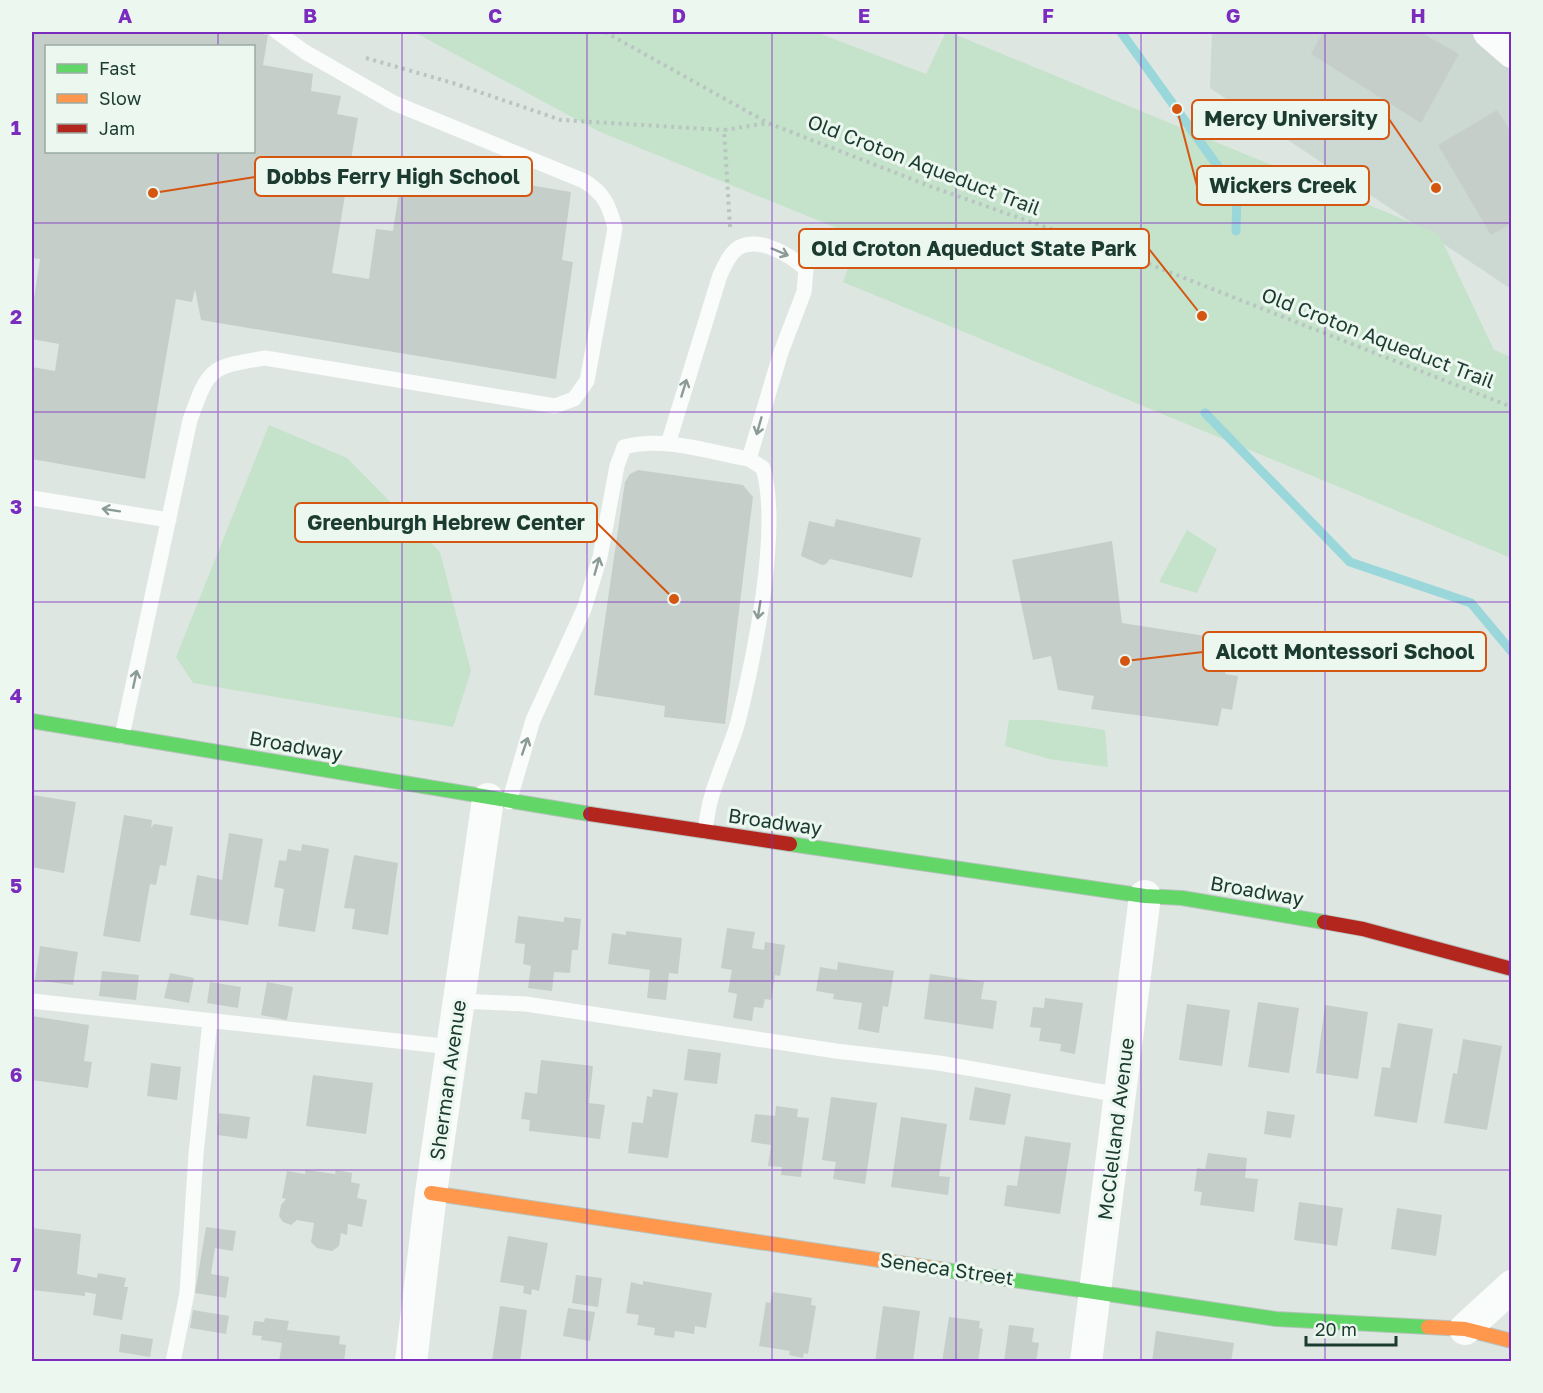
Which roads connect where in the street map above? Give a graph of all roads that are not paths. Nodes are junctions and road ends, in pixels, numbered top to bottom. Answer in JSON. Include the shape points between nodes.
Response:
{"nodes":[{"id":1,"x":277,"y":32,"type":"edge"},
{"id":2,"x":1490,"y":32,"type":"edge"},
{"id":3,"x":1512,"y":52,"type":"edge"},
{"id":4,"x":668,"y":444,"type":"junction"},
{"id":5,"x":749,"y":459,"type":"junction"},
{"id":6,"x":32,"y":498,"type":"edge"},
{"id":7,"x":169,"y":520,"type":"junction"},
{"id":8,"x":32,"y":721,"type":"edge"},
{"id":9,"x":122,"y":736,"type":"junction"},
{"id":10,"x":499,"y":801,"type":"junction"},
{"id":11,"x":705,"y":831,"type":"junction"},
{"id":12,"x":1145,"y":896,"type":"junction"},
{"id":13,"x":1512,"y":969,"type":"edge"},
{"id":14,"x":32,"y":1001,"type":"edge"},
{"id":15,"x":459,"y":1001,"type":"junction"},
{"id":16,"x":210,"y":1021,"type":"junction"},
{"id":17,"x":452,"y":1047,"type":"junction"},
{"id":18,"x":1120,"y":1095,"type":"junction"},
{"id":19,"x":431,"y":1193,"type":"junction"},
{"id":20,"x":1512,"y":1286,"type":"edge"},
{"id":21,"x":1095,"y":1290,"type":"junction"},
{"id":22,"x":1465,"y":1329,"type":"junction"},
{"id":23,"x":1512,"y":1341,"type":"edge"},
{"id":24,"x":173,"y":1362,"type":"edge"},
{"id":25,"x":411,"y":1362,"type":"edge"},
{"id":26,"x":1086,"y":1362,"type":"edge"}],
"edges":[{"from":1,"to":7,"type":"lane","via":[[394,103],[598,189],[609,204],[615,228],[586,381],[574,399],[555,406],[265,358],[222,365],[203,384],[190,420]]},
{"from":2,"to":3,"type":"street"},
{"from":4,"to":5,"type":"lane"},
{"from":4,"to":5,"type":"lane","one_way":true,"via":[[720,275],[731,255],[742,246],[764,246],[794,258],[806,269],[804,292],[781,352]]},
{"from":10,"to":4,"type":"lane","one_way":true,"via":[[584,609],[600,557],[624,447]]},
{"from":5,"to":11,"type":"lane","one_way":true,"via":[[763,468],[769,489],[770,518],[760,609],[738,722],[711,796]]},
{"from":7,"to":6,"type":"lane","one_way":true},
{"from":9,"to":7,"type":"lane","one_way":true},
{"from":8,"to":9,"type":"main road","name":"Broadway"},
{"from":9,"to":10,"type":"main road","name":"Broadway"},
{"from":10,"to":11,"type":"main road","name":"Broadway"},
{"from":10,"to":15,"type":"street","name":"Sherman Avenue"},
{"from":11,"to":12,"type":"main road","name":"Broadway"},
{"from":12,"to":13,"type":"main road","name":"Broadway","via":[[1182,898],[1363,929]]},
{"from":12,"to":18,"type":"street","name":"McClelland Avenue"},
{"from":14,"to":16,"type":"lane"},
{"from":15,"to":17,"type":"street","name":"Sherman Avenue"},
{"from":15,"to":18,"type":"lane","via":[[526,1004],[939,1063]]},
{"from":16,"to":17,"type":"lane"},
{"from":16,"to":24,"type":"lane","via":[[187,1293]]},
{"from":17,"to":19,"type":"street","name":"Sherman Avenue"},
{"from":18,"to":21,"type":"street","name":"McClelland Avenue"},
{"from":19,"to":21,"type":"main road","name":"Seneca Street"},
{"from":19,"to":25,"type":"street","name":"Sherman Avenue"},
{"from":20,"to":22,"type":"street"},
{"from":21,"to":22,"type":"main road","name":"Seneca Street","via":[[1276,1319]]},
{"from":21,"to":26,"type":"street","name":"McClelland Avenue"},
{"from":22,"to":23,"type":"main road","name":"Seneca Street"}]}
